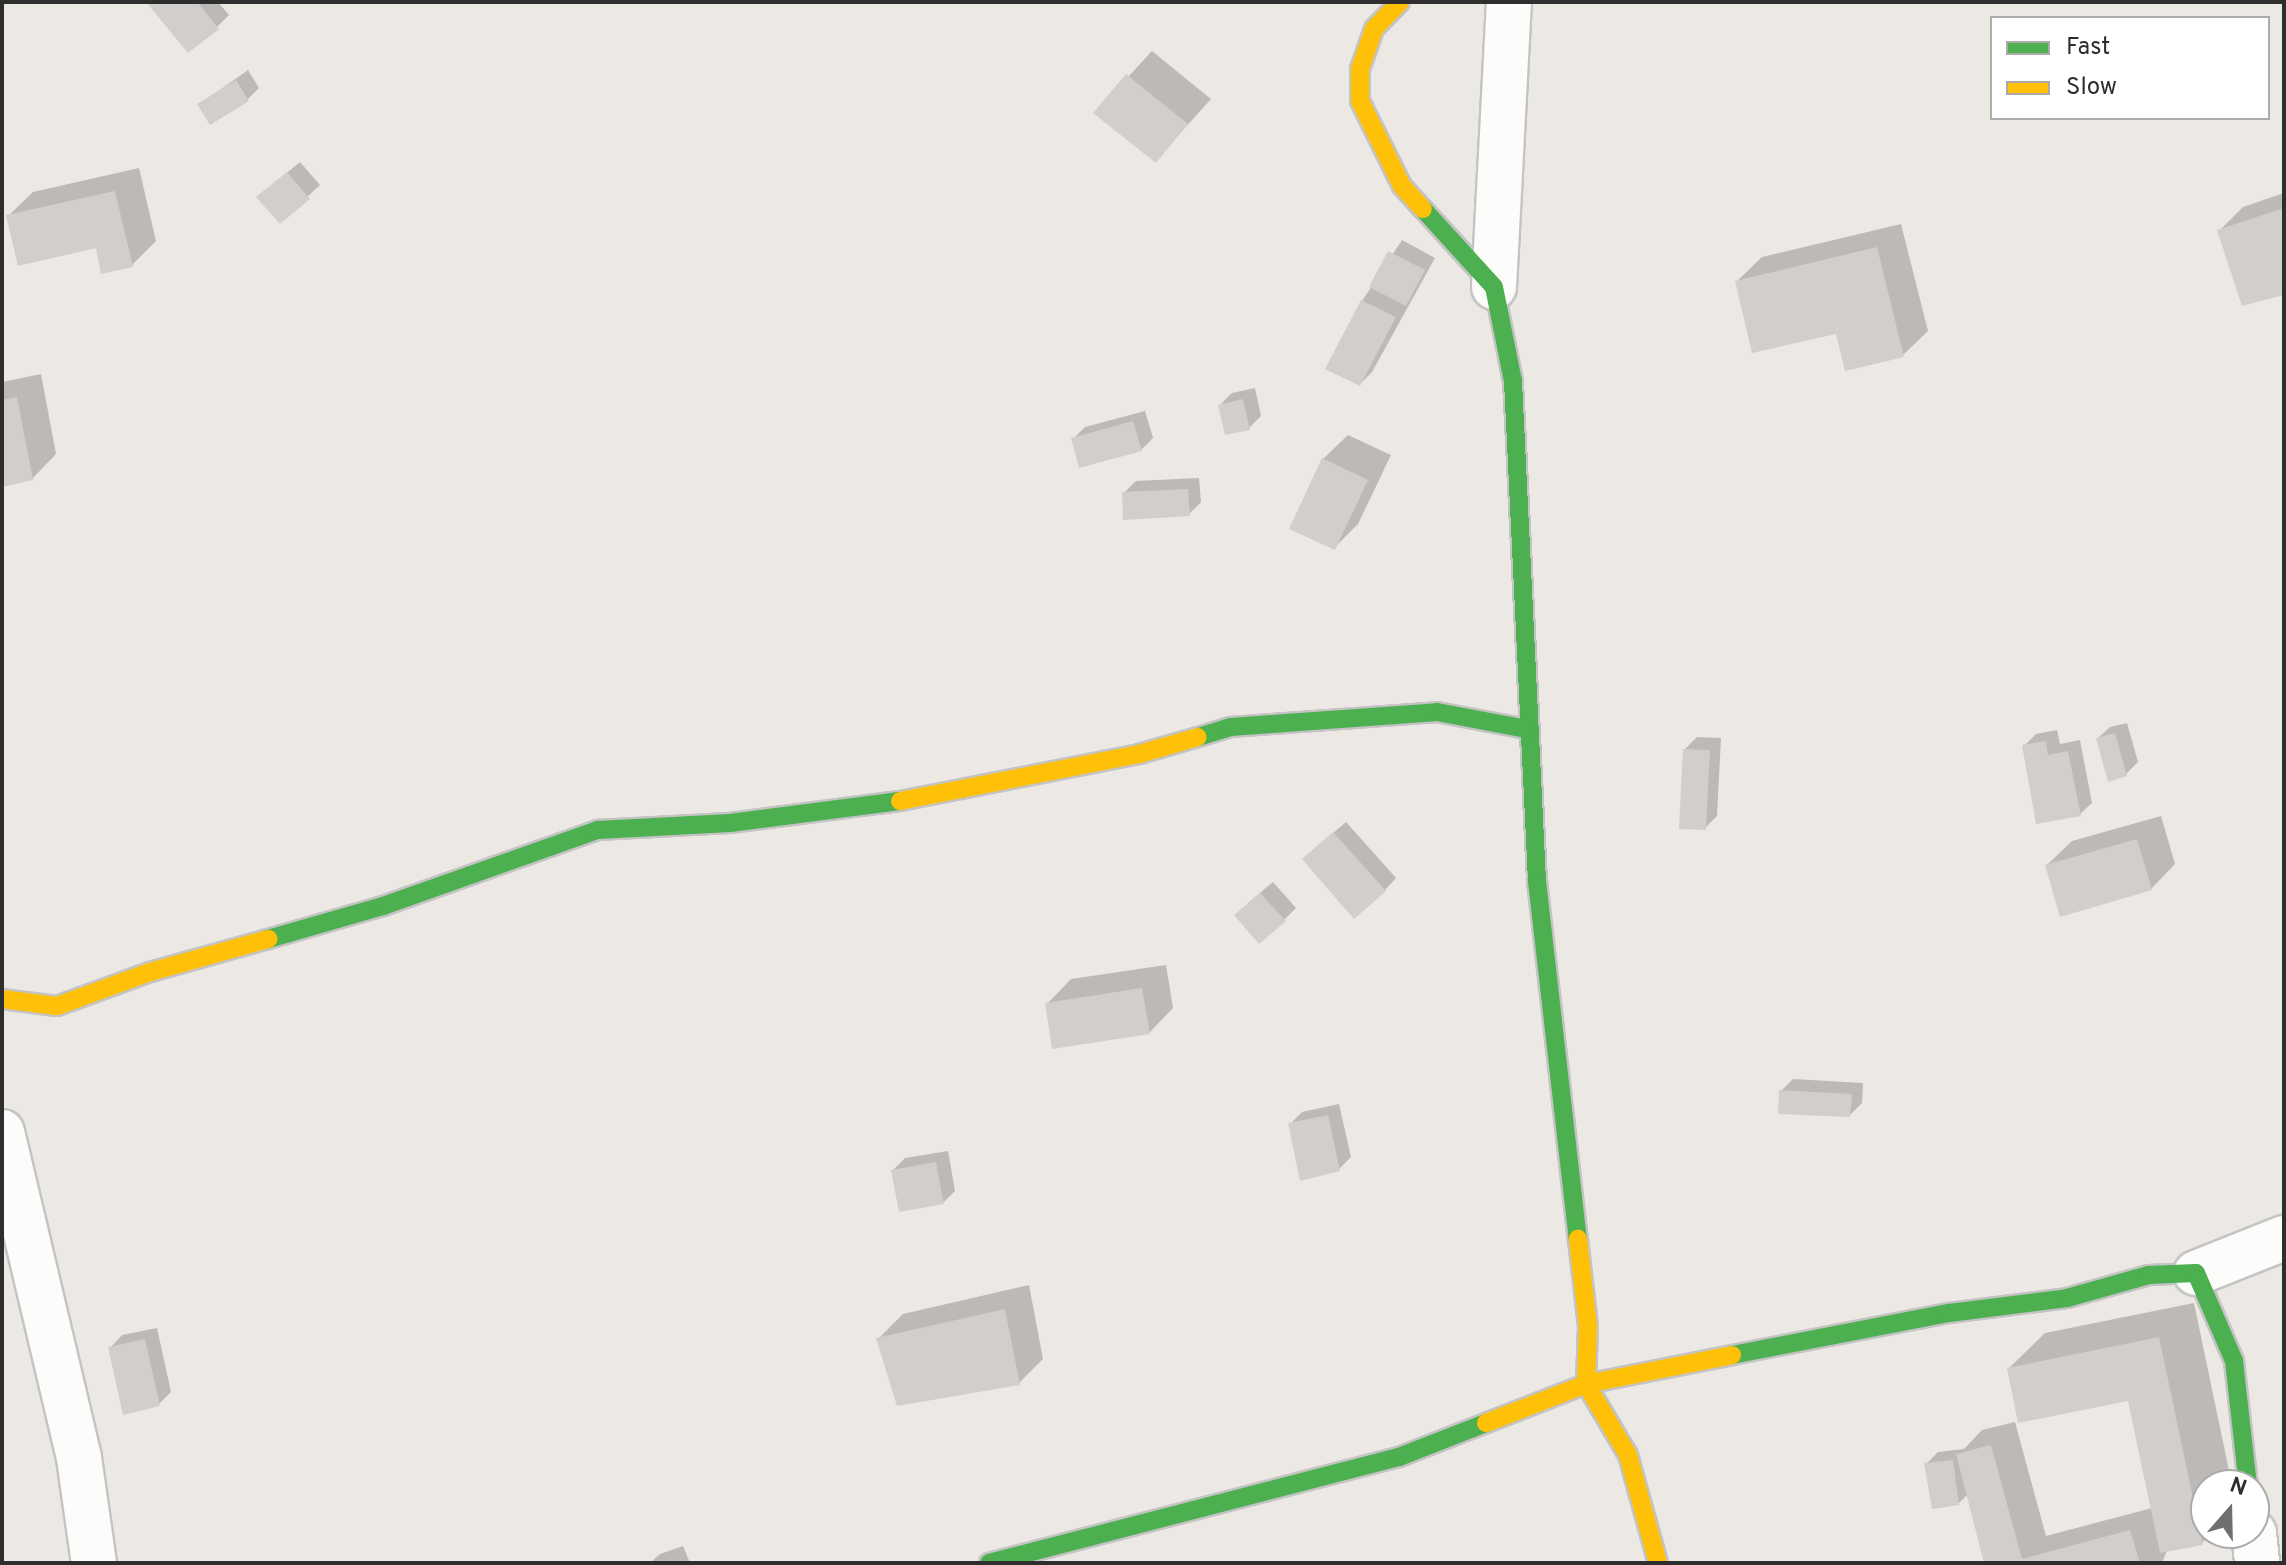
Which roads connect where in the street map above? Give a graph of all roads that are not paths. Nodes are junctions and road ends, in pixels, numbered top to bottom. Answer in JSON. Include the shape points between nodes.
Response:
{"nodes":[{"id":1,"x":1509,"y":2,"type":"edge"},
{"id":2,"x":1393,"y":4,"type":"edge"},
{"id":3,"x":1494,"y":287,"type":"junction"},
{"id":4,"x":1527,"y":729,"type":"junction"},
{"id":5,"x":2,"y":999,"type":"edge"},
{"id":6,"x":2,"y":1132,"type":"edge"},
{"id":7,"x":2284,"y":1238,"type":"edge"},
{"id":8,"x":2196,"y":1273,"type":"junction"},
{"id":9,"x":1586,"y":1384,"type":"junction"},
{"id":10,"x":2246,"y":1469,"type":"edge"},
{"id":11,"x":94,"y":1563,"type":"edge"},
{"id":12,"x":989,"y":1563,"type":"edge"},
{"id":13,"x":1658,"y":1563,"type":"edge"}],
"edges":[{"from":1,"to":3,"type":"street"},
{"from":2,"to":3,"type":"street","via":[[1374,29],[1360,69],[1360,101],[1402,186]]},
{"from":3,"to":4,"type":"street","via":[[1513,381]]},
{"from":4,"to":5,"type":"street","via":[[1437,712],[1230,727],[1139,754],[885,804],[730,823],[598,830],[383,906],[150,972],[57,1006]]},
{"from":4,"to":9,"type":"street","via":[[1537,881],[1588,1326]]},
{"from":6,"to":11,"type":"street","via":[[79,1458]]},
{"from":7,"to":8,"type":"street"},
{"from":8,"to":9,"type":"street","via":[[2149,1275],[2067,1298],[1949,1313]]},
{"from":8,"to":10,"type":"street","via":[[2234,1361]]},
{"from":9,"to":12,"type":"street","via":[[1399,1457]]},
{"from":9,"to":13,"type":"street","via":[[1628,1455]]}]}
